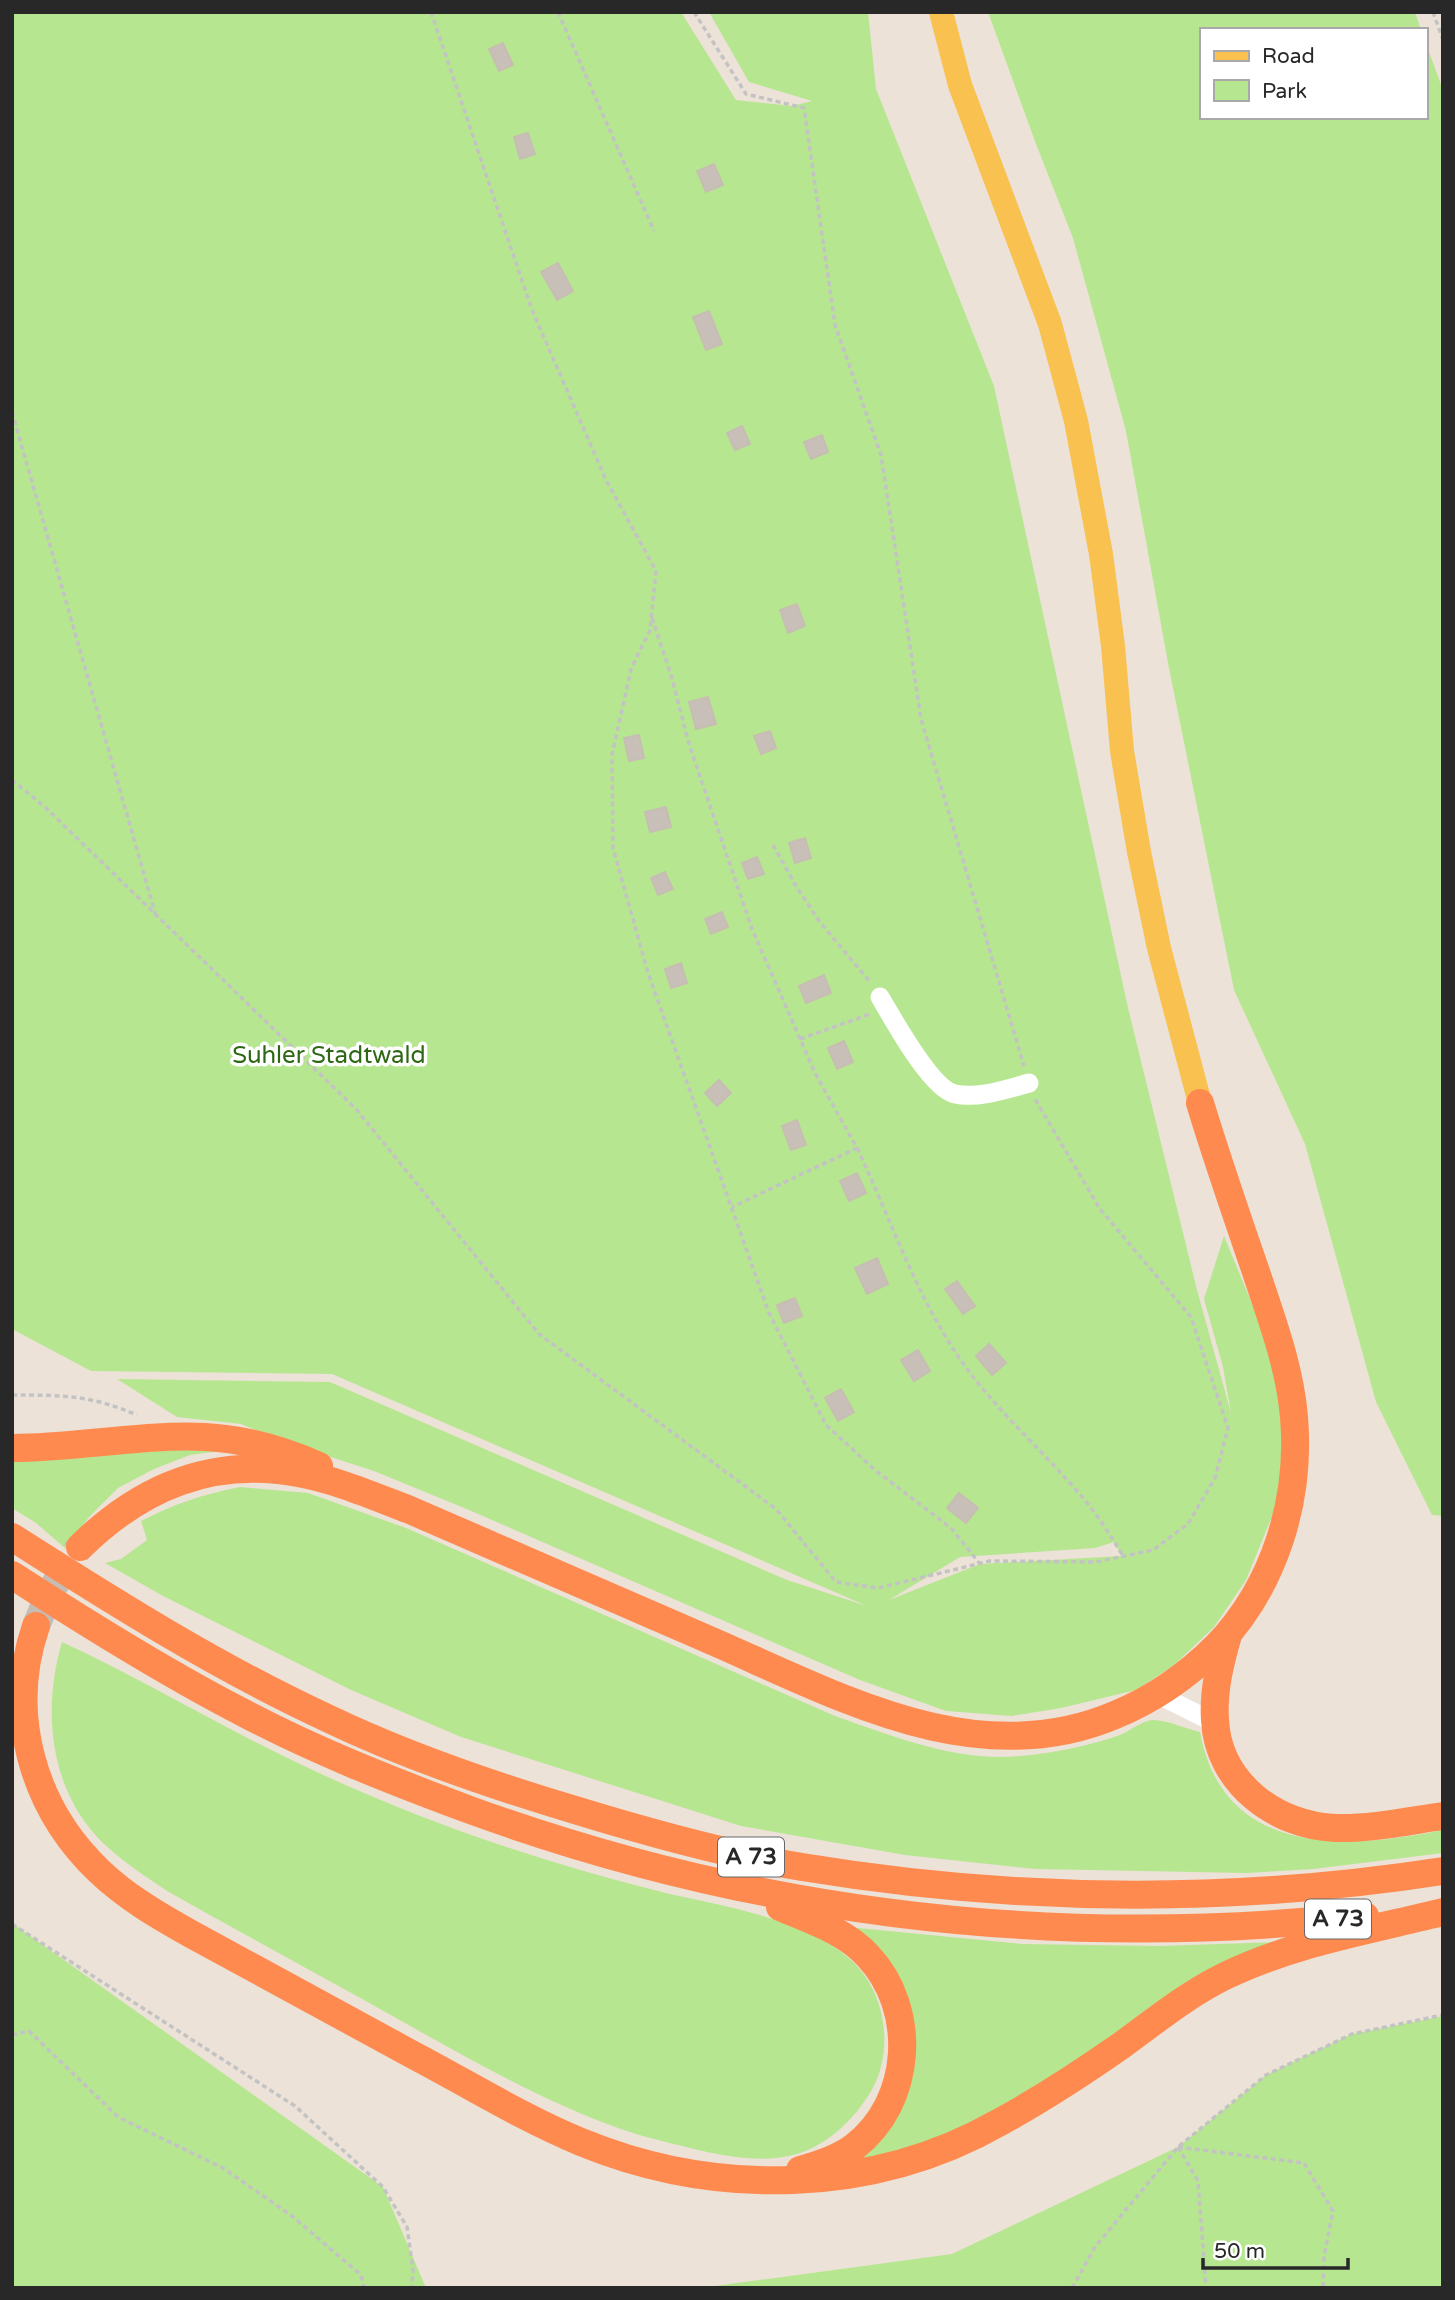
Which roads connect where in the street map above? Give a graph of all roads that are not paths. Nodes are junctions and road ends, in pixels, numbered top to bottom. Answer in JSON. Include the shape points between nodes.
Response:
{"nodes":[{"id":1,"x":941,"y":12,"type":"edge"},
{"id":2,"x":883,"y":1002,"type":"road end"},
{"id":3,"x":1029,"y":1083,"type":"road end"},
{"id":4,"x":1200,"y":1103,"type":"joint"},
{"id":5,"x":12,"y":1448,"type":"edge"},
{"id":6,"x":410,"y":1510,"type":"junction"},
{"id":7,"x":23,"y":1544,"type":"edge"},
{"id":8,"x":80,"y":1547,"type":"tunnel mouth"},
{"id":9,"x":14,"y":1576,"type":"edge"},
{"id":10,"x":36,"y":1626,"type":"tunnel mouth"},
{"id":11,"x":1229,"y":1632,"type":"junction"},
{"id":12,"x":1157,"y":1694,"type":"junction"},
{"id":13,"x":1215,"y":1723,"type":"junction"},
{"id":14,"x":1443,"y":1816,"type":"edge"},
{"id":15,"x":1443,"y":1871,"type":"edge"},
{"id":16,"x":725,"y":1885,"type":"junction"},
{"id":17,"x":1443,"y":1906,"type":"edge"},
{"id":18,"x":1443,"y":1912,"type":"edge"},
{"id":19,"x":760,"y":2180,"type":"junction"}],
"edges":[{"from":1,"to":4,"type":"main road","via":[[960,85],[1050,324],[1076,421],[1101,554],[1122,751],[1139,852]]},
{"from":2,"to":3,"type":"lane","via":[[930,1077],[953,1094],[985,1094]]},
{"from":4,"to":11,"type":"highway","via":[[1278,1338],[1295,1431],[1291,1493],[1280,1540],[1264,1579]]},
{"from":5,"to":6,"type":"highway","via":[[152,1438],[232,1440],[300,1457]]},
{"from":6,"to":8,"type":"highway","via":[[299,1473],[224,1471],[184,1479],[145,1496]]},
{"from":6,"to":12,"type":"highway","via":[[826,1690],[932,1727],[991,1737],[1053,1733],[1109,1718]]},
{"from":7,"to":15,"type":"highway","number":"A 73","via":[[232,1671],[329,1719],[436,1764],[540,1800],[729,1853],[889,1880],[1025,1893],[1166,1896],[1307,1888]]},
{"from":9,"to":16,"type":"highway","number":"A 73","via":[[241,1712],[317,1749],[525,1830]]},
{"from":10,"to":19,"type":"highway","via":[[26,1663],[23,1703],[33,1768],[46,1801],[69,1837],[98,1871],[124,1892],[202,1940],[563,2134],[667,2169]]},
{"from":11,"to":12,"type":"highway","via":[[1193,1668]]},
{"from":11,"to":13,"type":"highway","via":[[1217,1683]]},
{"from":12,"to":13,"type":"lane"},
{"from":13,"to":14,"type":"highway","via":[[1220,1748],[1237,1779],[1265,1807],[1298,1822],[1334,1828]]},
{"from":16,"to":17,"type":"highway","number":"A 73","via":[[911,1916],[1029,1926],[1232,1927]]},
{"from":16,"to":19,"type":"highway","via":[[852,1941],[880,1972],[902,2020],[900,2073],[887,2108],[865,2138],[820,2165]]},
{"from":18,"to":19,"type":"highway","via":[[1306,1946],[1224,1976],[1068,2082],[999,2123],[939,2151],[841,2178]]}]}
